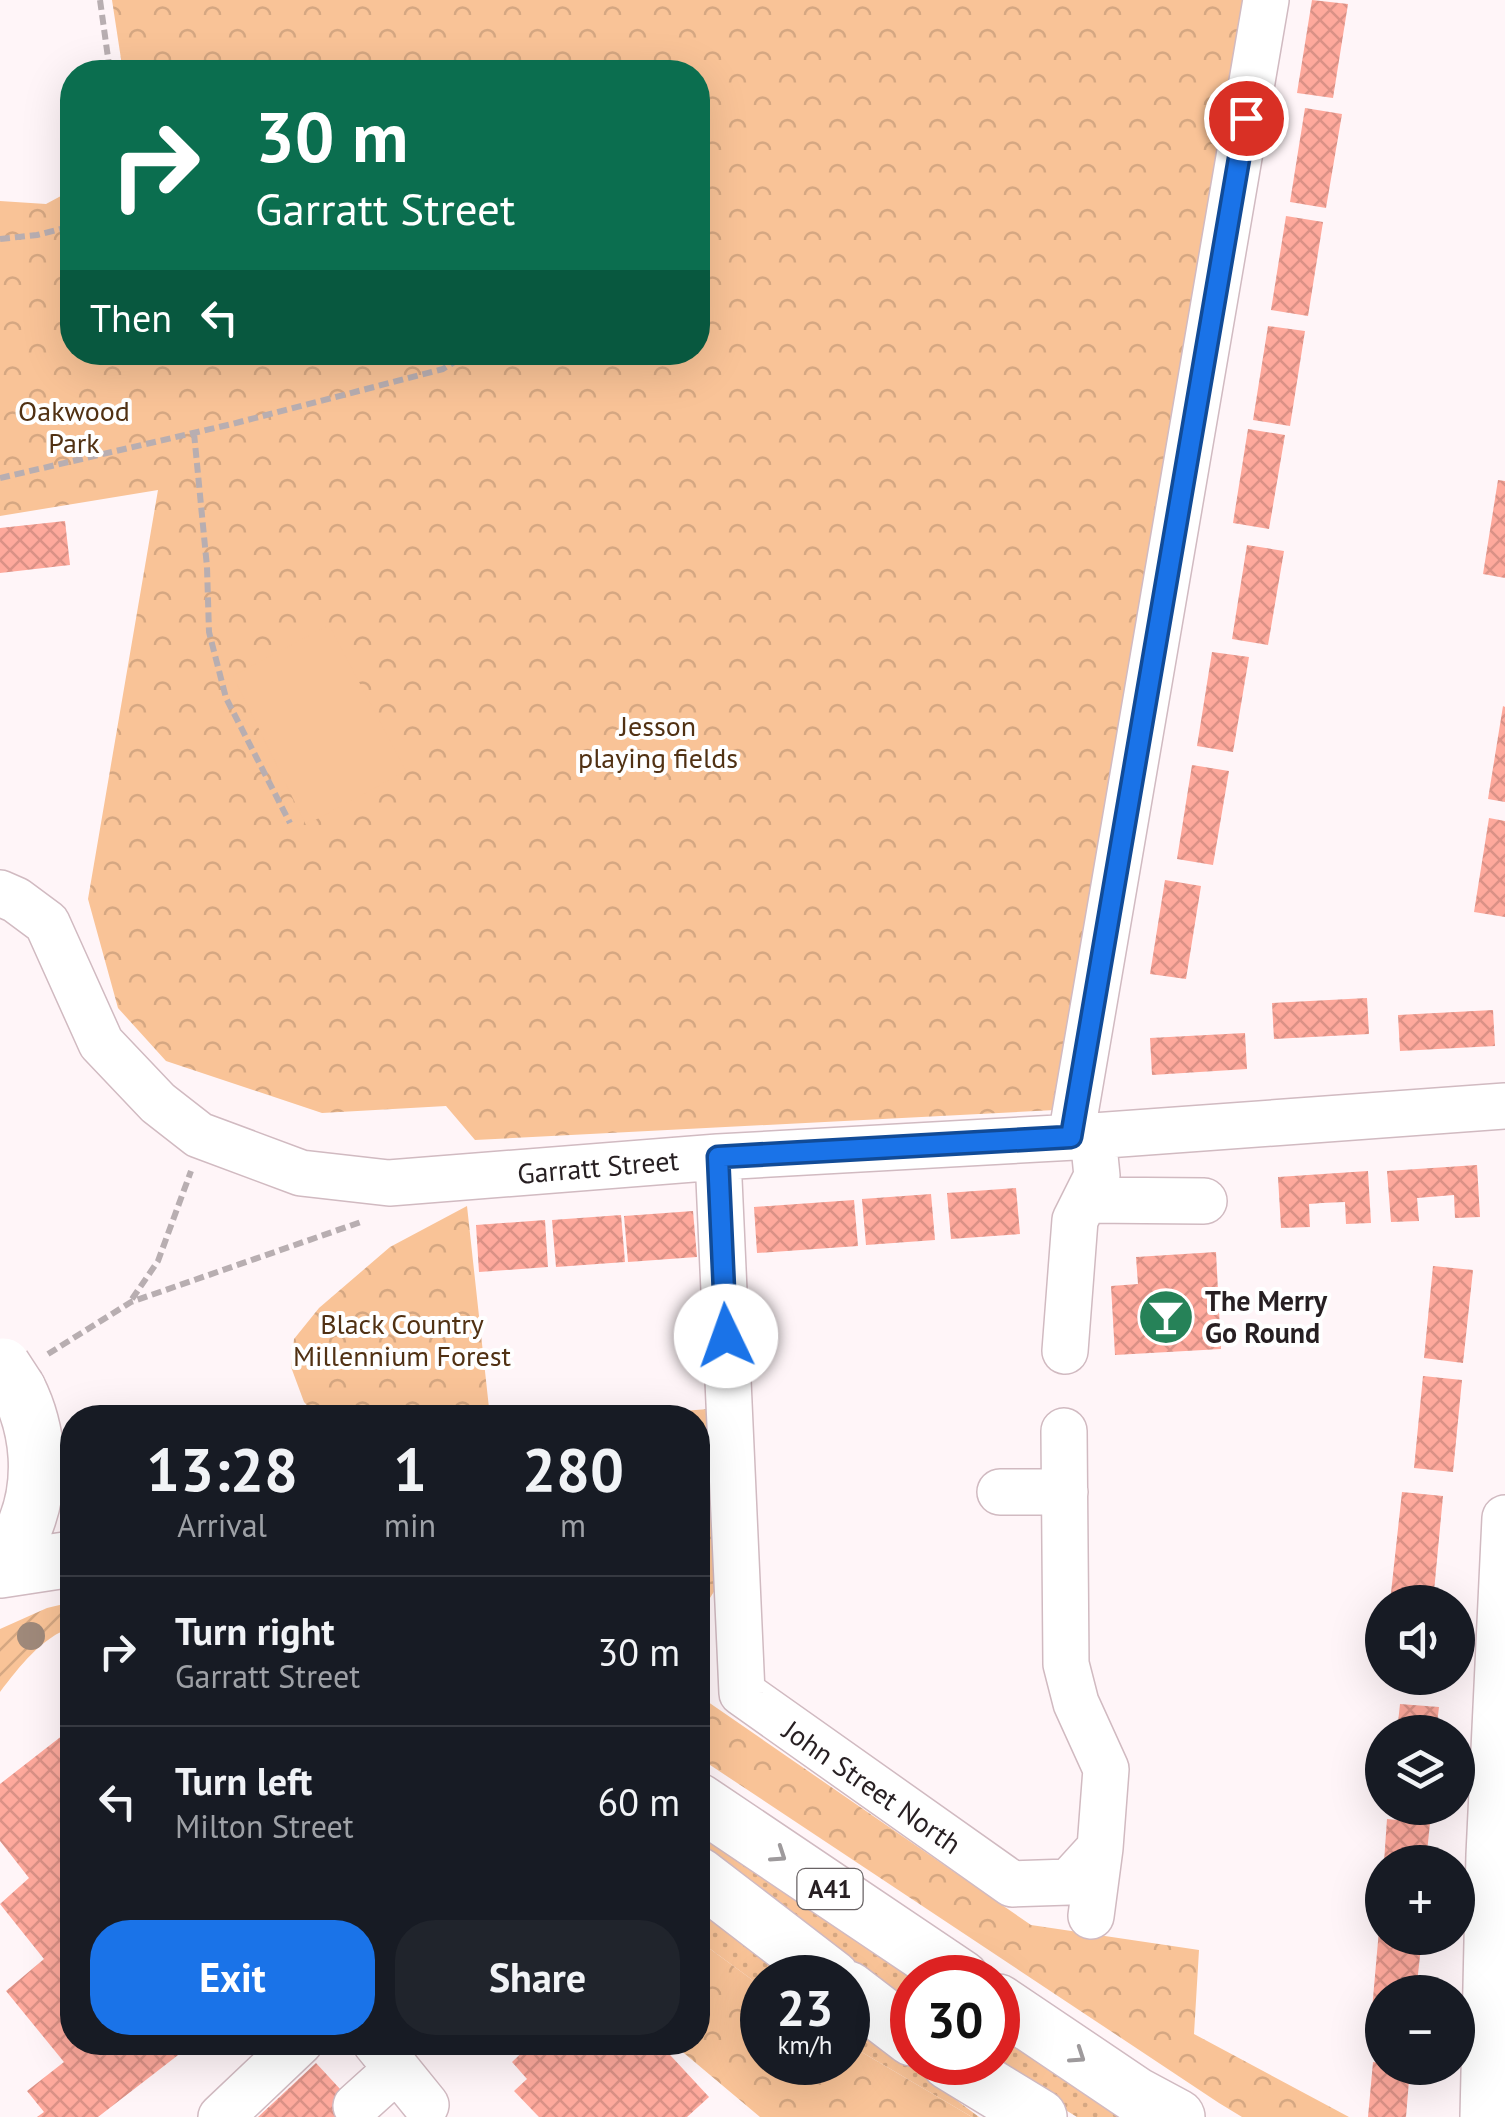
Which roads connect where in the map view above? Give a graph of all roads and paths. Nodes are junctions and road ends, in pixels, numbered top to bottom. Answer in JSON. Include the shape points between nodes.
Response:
{"nodes":[{"id":1,"x":100,"y":0,"type":"edge"},
{"id":2,"x":1266,"y":0,"type":"edge"},
{"id":3,"x":108,"y":60,"type":"edge"},
{"id":4,"x":60,"y":229,"type":"edge"},
{"id":5,"x":0,"y":240,"type":"edge"},
{"id":6,"x":449,"y":365,"type":"edge"},
{"id":7,"x":194,"y":433,"type":"junction"},
{"id":8,"x":0,"y":478,"type":"edge"},
{"id":9,"x":290,"y":823,"type":"dead end"},
{"id":10,"x":0,"y":893,"type":"edge"},
{"id":11,"x":1505,"y":1106,"type":"edge"},
{"id":12,"x":199,"y":1136,"type":"junction"},
{"id":13,"x":1082,"y":1136,"type":"junction"},
{"id":14,"x":718,"y":1157,"type":"junction"},
{"id":15,"x":1085,"y":1200,"type":"junction"},
{"id":16,"x":1204,"y":1201,"type":"dead end"},
{"id":17,"x":377,"y":1217,"type":"dead end"},
{"id":18,"x":131,"y":1302,"type":"junction"},
{"id":19,"x":101,"y":1320,"type":"dead end"},
{"id":20,"x":1065,"y":1351,"type":"dead end"},
{"id":21,"x":11,"y":1379,"type":"edge"},
{"id":22,"x":60,"y":1418,"type":"edge"},
{"id":23,"x":1064,"y":1431,"type":"dead end"},
{"id":24,"x":1000,"y":1492,"type":"dead end"},
{"id":25,"x":1064,"y":1492,"type":"junction"},
{"id":26,"x":1505,"y":1518,"type":"edge"},
{"id":27,"x":60,"y":1561,"type":"edge"},
{"id":28,"x":0,"y":1569,"type":"edge"},
{"id":29,"x":710,"y":1809,"type":"edge"},
{"id":30,"x":1100,"y":1848,"type":"junction"},
{"id":31,"x":710,"y":1884,"type":"edge"},
{"id":32,"x":1090,"y":1916,"type":"dead end"},
{"id":33,"x":802,"y":1955,"type":"edge"},
{"id":34,"x":928,"y":1955,"type":"edge"},
{"id":35,"x":870,"y":2006,"type":"edge"},
{"id":36,"x":1020,"y":2017,"type":"edge"},
{"id":37,"x":890,"y":2021,"type":"edge"},
{"id":38,"x":286,"y":2055,"type":"edge"},
{"id":39,"x":386,"y":2056,"type":"edge"},
{"id":40,"x":1494,"y":2069,"type":"edge"},
{"id":41,"x":987,"y":2085,"type":"edge"},
{"id":42,"x":426,"y":2104,"type":"dead end"},
{"id":43,"x":356,"y":2106,"type":"dead end"},
{"id":44,"x":221,"y":2117,"type":"edge"},
{"id":45,"x":1039,"y":2117,"type":"edge"},
{"id":46,"x":1177,"y":2117,"type":"edge"},
{"id":47,"x":1483,"y":2117,"type":"edge"}],
"edges":[{"from":1,"to":3,"type":"path"},
{"from":2,"to":13,"type":"street"},
{"from":4,"to":5,"type":"path"},
{"from":6,"to":7,"type":"path"},
{"from":7,"to":8,"type":"path"},
{"from":7,"to":9,"type":"path","via":[[209,632],[226,698]]},
{"from":10,"to":12,"type":"street","name":"Garratt Street","via":[[46,924],[101,1043]]},
{"from":11,"to":13,"type":"street","name":"Garratt Street"},
{"from":12,"to":14,"type":"street","name":"Garratt Street","via":[[301,1173],[389,1183]]},
{"from":12,"to":18,"type":"path","via":[[158,1262]]},
{"from":13,"to":14,"type":"street","name":"Garratt Street"},
{"from":13,"to":15,"type":"street","via":[[1098,1176]]},
{"from":14,"to":30,"type":"street","name":"John Street North","via":[[742,1693],[1012,1884],[1069,1882]]},
{"from":15,"to":16,"type":"street"},
{"from":15,"to":20,"type":"street","via":[[1075,1220]]},
{"from":17,"to":18,"type":"path"},
{"from":18,"to":19,"type":"path"},
{"from":21,"to":22,"type":"highway"},
{"from":21,"to":28,"type":"highway","via":[[34,1433],[36,1488],[24,1528]]},
{"from":23,"to":25,"type":"street"},
{"from":24,"to":25,"type":"street"},
{"from":25,"to":30,"type":"street","via":[[1066,1664],[1106,1769]]},
{"from":26,"to":40,"type":"street"},
{"from":27,"to":28,"type":"highway"},
{"from":29,"to":34,"type":"highway","number":"A41","one_way":true},
{"from":30,"to":32,"type":"street"},
{"from":31,"to":33,"type":"highway","number":"A41"},
{"from":35,"to":37,"type":"highway"},
{"from":36,"to":46,"type":"highway","one_way":true},
{"from":38,"to":44,"type":"street"},
{"from":39,"to":42,"type":"street"},
{"from":39,"to":43,"type":"street"},
{"from":40,"to":47,"type":"street"},
{"from":41,"to":45,"type":"highway"}]}
